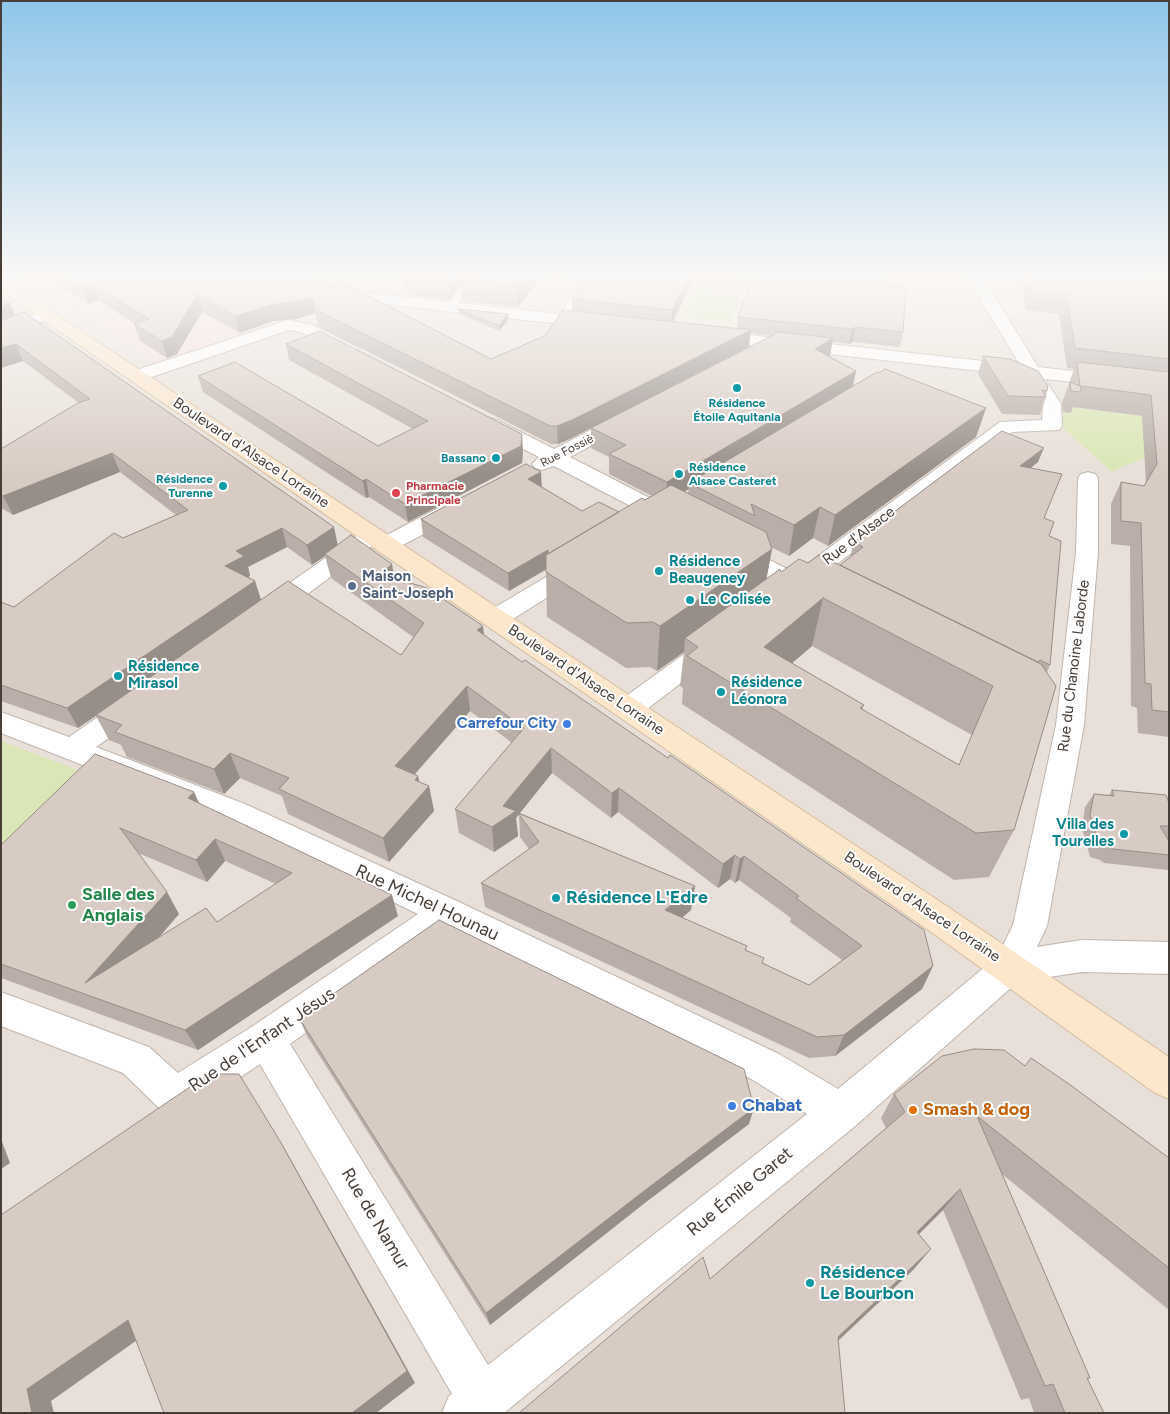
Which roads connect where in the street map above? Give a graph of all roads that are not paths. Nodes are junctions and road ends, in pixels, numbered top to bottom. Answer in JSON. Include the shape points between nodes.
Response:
{"nodes":[{"id":1,"x":89,"y":343,"type":"edge"},
{"id":2,"x":235,"y":343,"type":"edge"},
{"id":3,"x":335,"y":343,"type":"edge"},
{"id":4,"x":773,"y":343,"type":"joint"},
{"id":5,"x":1016,"y":343,"type":"edge"},
{"id":6,"x":746,"y":357,"type":"edge"},
{"id":7,"x":367,"y":360,"type":"edge"},
{"id":8,"x":918,"y":360,"type":"junction"},
{"id":9,"x":1033,"y":372,"type":"junction"},
{"id":10,"x":894,"y":375,"type":"edge"},
{"id":11,"x":137,"y":376,"type":"junction"},
{"id":12,"x":1169,"y":387,"type":"edge"},
{"id":13,"x":644,"y":410,"type":"edge"},
{"id":14,"x":471,"y":414,"type":"edge"},
{"id":15,"x":554,"y":458,"type":"junction"},
{"id":16,"x":525,"y":472,"type":"edge"},
{"id":17,"x":1088,"y":478,"type":"dead end"},
{"id":18,"x":473,"y":499,"type":"edge"},
{"id":19,"x":694,"y":530,"type":"edge"},
{"id":20,"x":380,"y":539,"type":"junction"},
{"id":21,"x":720,"y":544,"type":"edge"},
{"id":22,"x":595,"y":557,"type":"edge"},
{"id":23,"x":796,"y":583,"type":"junction"},
{"id":24,"x":777,"y":598,"type":"edge"},
{"id":25,"x":828,"y":600,"type":"edge"},
{"id":26,"x":496,"y":618,"type":"junction"},
{"id":27,"x":254,"y":620,"type":"edge"},
{"id":28,"x":729,"y":634,"type":"edge"},
{"id":29,"x":150,"y":694,"type":"edge"},
{"id":30,"x":628,"y":709,"type":"junction"},
{"id":31,"x":1,"y":722,"type":"edge"},
{"id":32,"x":74,"y":748,"type":"junction"},
{"id":33,"x":447,"y":912,"type":"junction"},
{"id":34,"x":1169,"y":958,"type":"edge"},
{"id":35,"x":1010,"y":967,"type":"junction"},
{"id":36,"x":1,"y":1009,"type":"edge"},
{"id":37,"x":266,"y":1039,"type":"junction"},
{"id":38,"x":1169,"y":1080,"type":"edge"},
{"id":39,"x":176,"y":1096,"type":"junction"},
{"id":40,"x":840,"y":1113,"type":"junction"},
{"id":41,"x":144,"y":1118,"type":"edge"},
{"id":42,"x":474,"y":1406,"type":"edge"}],
"edges":[{"from":1,"to":11,"type":"main road","name":"Boulevard d'Alsace Lorraine"},
{"from":2,"to":11,"type":"street"},
{"from":3,"to":7,"type":"street"},
{"from":4,"to":6,"type":"street"},
{"from":4,"to":8,"type":"street"},
{"from":5,"to":9,"type":"street"},
{"from":8,"to":9,"type":"street"},
{"from":8,"to":10,"type":"street"},
{"from":9,"to":12,"type":"street"},
{"from":9,"to":23,"type":"street","name":"Rue d'Alsace","via":[[1052,404],[1052,426],[1007,426]]},
{"from":11,"to":20,"type":"main road","name":"Boulevard d'Alsace Lorraine"},
{"from":13,"to":15,"type":"street","name":"Rue Fossiè"},
{"from":14,"to":15,"type":"street"},
{"from":15,"to":16,"type":"street","name":"Rue Fossiè"},
{"from":15,"to":19,"type":"street"},
{"from":17,"to":35,"type":"street","name":"Rue du Chanoine Laborde","via":[[1087,552],[1058,719],[1030,926]]},
{"from":18,"to":20,"type":"street"},
{"from":20,"to":26,"type":"main road","name":"Boulevard d'Alsace Lorraine"},
{"from":20,"to":27,"type":"street"},
{"from":21,"to":23,"type":"street"},
{"from":22,"to":26,"type":"street"},
{"from":23,"to":24,"type":"street","name":"Rue d'Alsace"},
{"from":23,"to":25,"type":"street"},
{"from":26,"to":30,"type":"main road","name":"Boulevard d'Alsace Lorraine"},
{"from":28,"to":30,"type":"street"},
{"from":29,"to":32,"type":"street"},
{"from":30,"to":35,"type":"main road","name":"Boulevard d'Alsace Lorraine"},
{"from":31,"to":32,"type":"street","name":"Rue Michel Hounau"},
{"from":32,"to":33,"type":"street","name":"Rue Michel Hounau","via":[[234,812]]},
{"from":33,"to":37,"type":"street","name":"Rue de l'Enfant Jésus"},
{"from":33,"to":40,"type":"street","name":"Rue Michel Hounau","via":[[766,1067]]},
{"from":34,"to":35,"type":"street","via":[[1082,956]]},
{"from":35,"to":38,"type":"main road","name":"Boulevard d'Alsace Lorraine"},
{"from":35,"to":40,"type":"street","name":"Rue Émile Garet"},
{"from":36,"to":39,"type":"street","via":[[136,1060]]},
{"from":37,"to":39,"type":"street","name":"Rue de l'Enfant Jésus"},
{"from":37,"to":42,"type":"street","name":"Rue de Namur"},
{"from":39,"to":41,"type":"street","name":"Rue de l'Enfant Jésus"},
{"from":40,"to":42,"type":"street","name":"Rue Émile Garet"}]}
